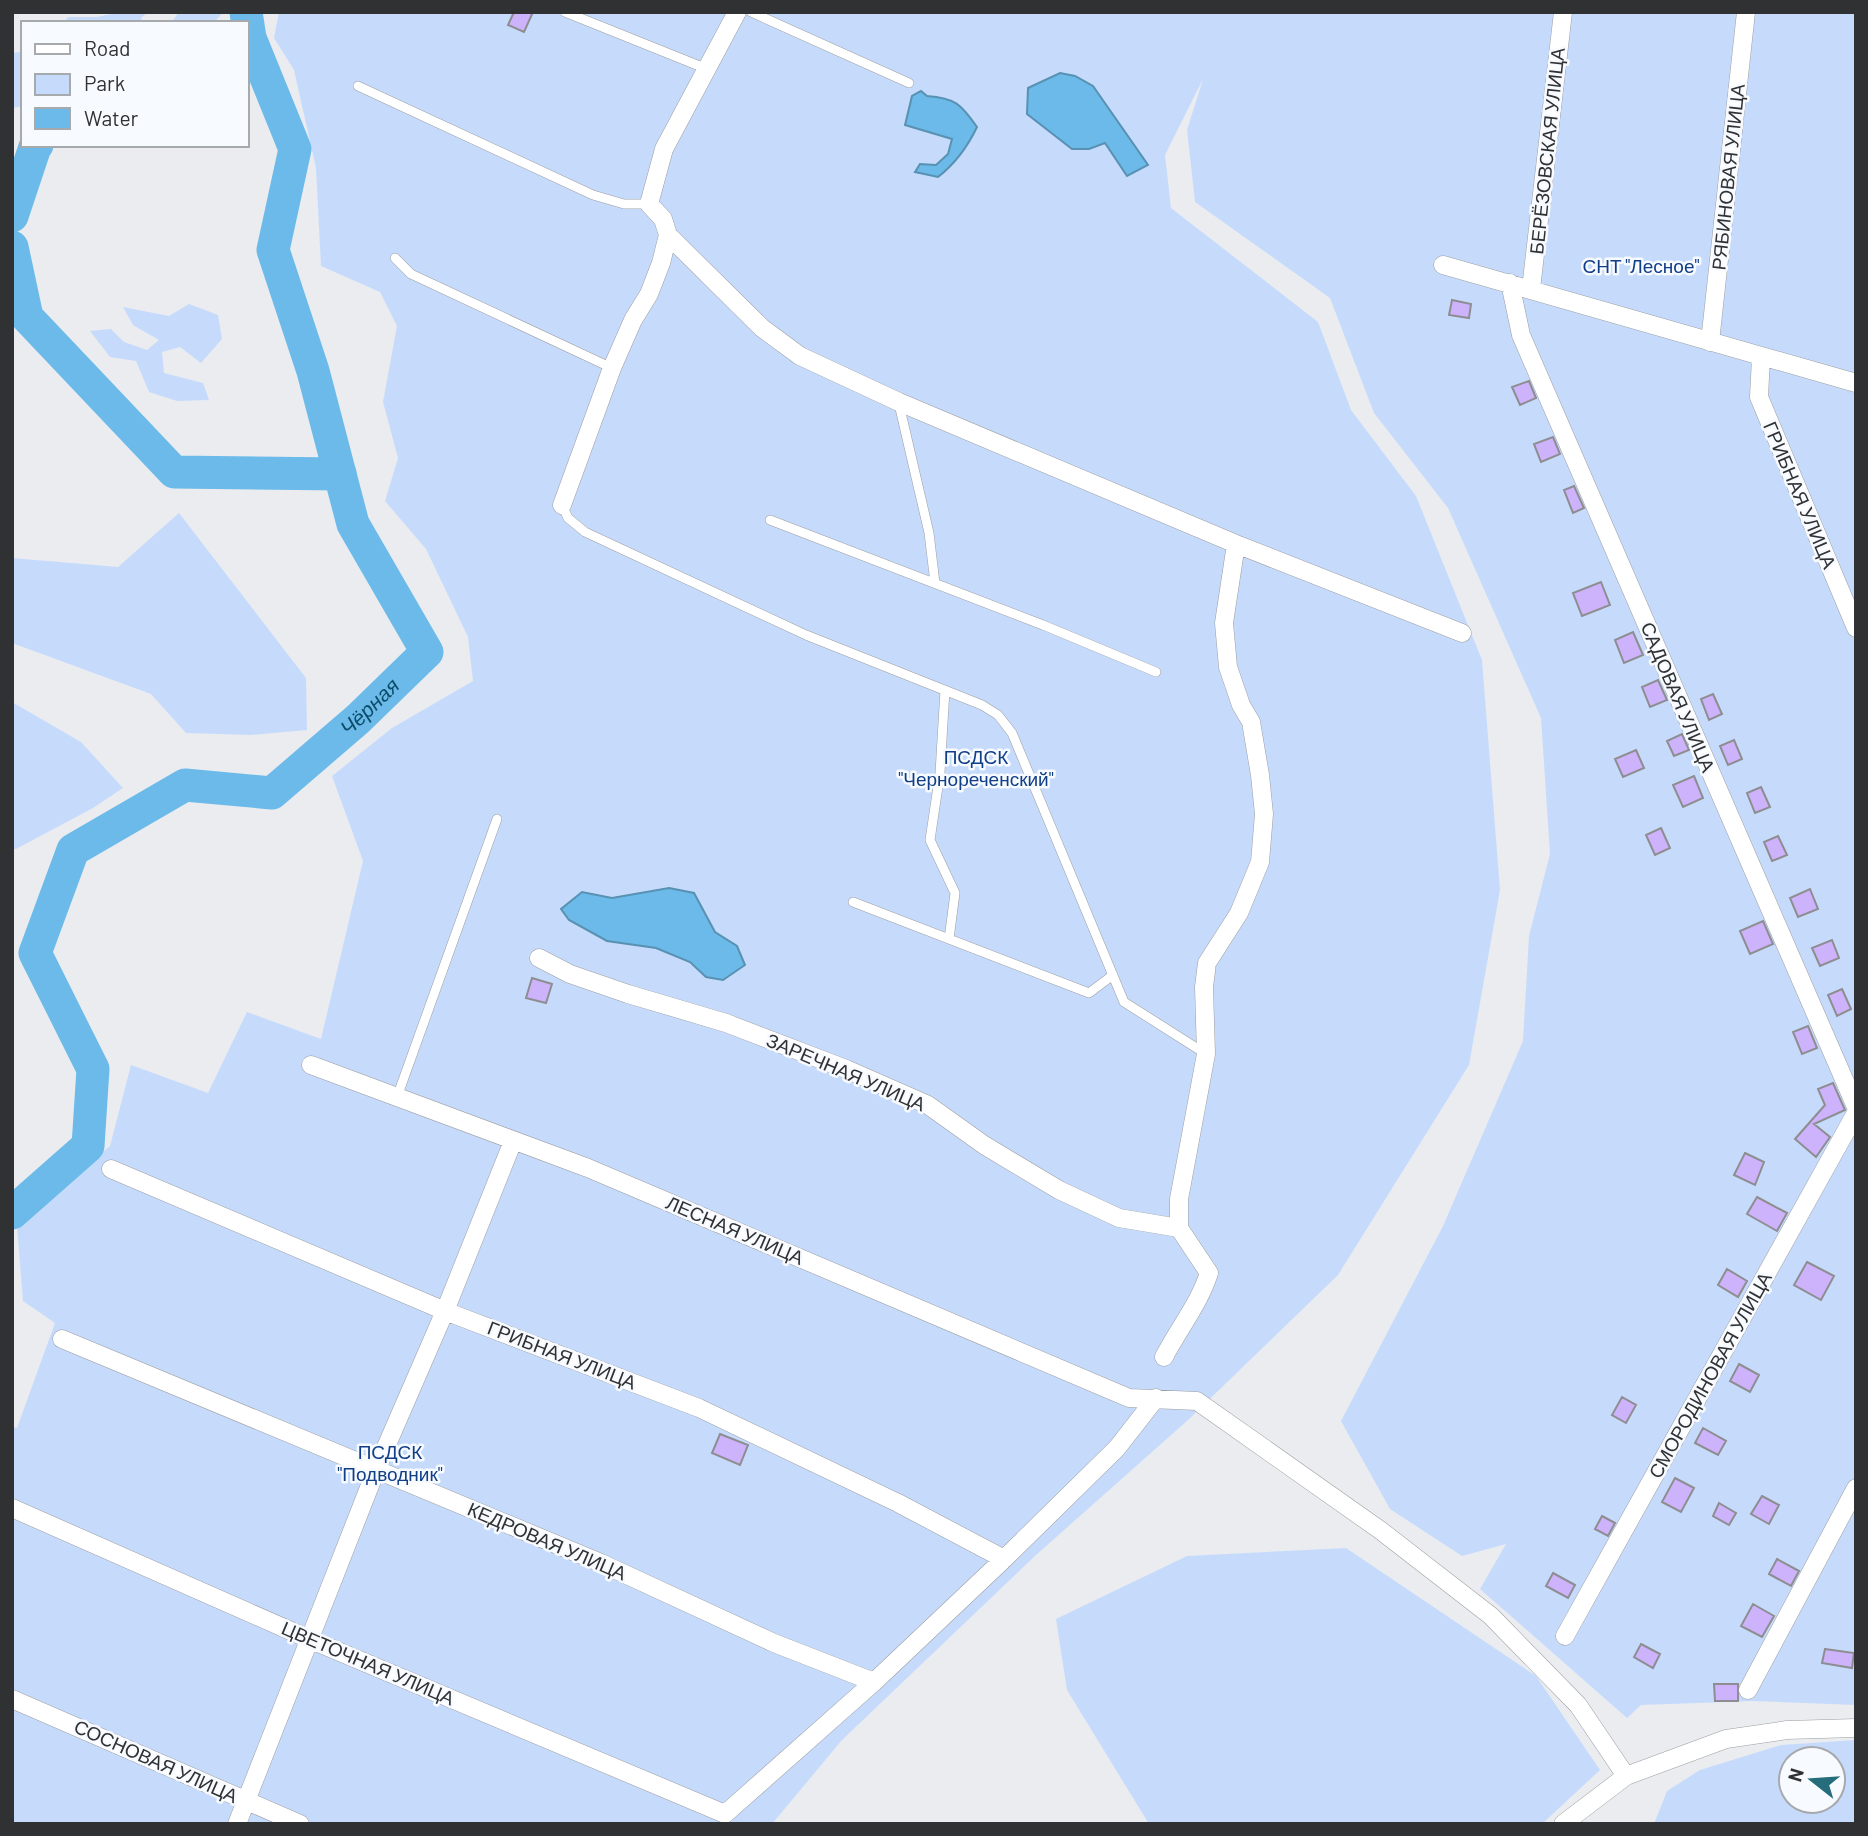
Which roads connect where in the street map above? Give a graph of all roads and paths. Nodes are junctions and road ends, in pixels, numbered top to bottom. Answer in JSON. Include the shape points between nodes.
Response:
{"nodes":[{"id":1,"x":565,"y":12,"type":"edge"},
{"id":2,"x":737,"y":12,"type":"edge"},
{"id":3,"x":751,"y":12,"type":"edge"},
{"id":4,"x":1563,"y":12,"type":"edge"},
{"id":5,"x":1746,"y":12,"type":"edge"},
{"id":6,"x":707,"y":69,"type":"junction"},
{"id":7,"x":909,"y":83,"type":"dead end"},
{"id":8,"x":358,"y":86,"type":"dead end"},
{"id":9,"x":649,"y":204,"type":"junction"},
{"id":10,"x":668,"y":235,"type":"junction"},
{"id":11,"x":395,"y":258,"type":"dead end"},
{"id":12,"x":1443,"y":265,"type":"dead end"},
{"id":13,"x":1510,"y":283,"type":"junction"},
{"id":14,"x":1531,"y":289,"type":"junction"},
{"id":15,"x":1710,"y":342,"type":"junction"},
{"id":16,"x":1761,"y":358,"type":"junction"},
{"id":17,"x":612,"y":368,"type":"junction"},
{"id":18,"x":1856,"y":383,"type":"edge"},
{"id":19,"x":899,"y":402,"type":"junction"},
{"id":20,"x":562,"y":505,"type":"joint"},
{"id":21,"x":770,"y":520,"type":"dead end"},
{"id":22,"x":1236,"y":544,"type":"junction"},
{"id":23,"x":935,"y":583,"type":"junction"},
{"id":24,"x":1856,"y":628,"type":"edge"},
{"id":25,"x":1462,"y":633,"type":"dead end"},
{"id":26,"x":1156,"y":672,"type":"dead end"},
{"id":27,"x":945,"y":690,"type":"junction"},
{"id":28,"x":497,"y":819,"type":"dead end"},
{"id":29,"x":853,"y":902,"type":"dead end"},
{"id":30,"x":949,"y":939,"type":"junction"},
{"id":31,"x":539,"y":958,"type":"dead end"},
{"id":32,"x":1113,"y":975,"type":"junction"},
{"id":33,"x":1206,"y":1054,"type":"junction"},
{"id":34,"x":311,"y":1065,"type":"dead end"},
{"id":35,"x":397,"y":1097,"type":"junction"},
{"id":36,"x":1856,"y":1107,"type":"edge"},
{"id":37,"x":1856,"y":1113,"type":"edge"},
{"id":38,"x":513,"y":1141,"type":"junction"},
{"id":39,"x":111,"y":1169,"type":"dead end"},
{"id":40,"x":1179,"y":1228,"type":"junction"},
{"id":41,"x":445,"y":1311,"type":"junction"},
{"id":42,"x":62,"y":1339,"type":"dead end"},
{"id":43,"x":1164,"y":1357,"type":"dead end"},
{"id":44,"x":1156,"y":1398,"type":"junction"},
{"id":45,"x":376,"y":1470,"type":"junction"},
{"id":46,"x":1856,"y":1488,"type":"edge"},
{"id":47,"x":12,"y":1508,"type":"edge"},
{"id":48,"x":1004,"y":1559,"type":"junction"},
{"id":49,"x":1565,"y":1636,"type":"dead end"},
{"id":50,"x":309,"y":1639,"type":"junction"},
{"id":51,"x":874,"y":1682,"type":"junction"},
{"id":52,"x":1748,"y":1690,"type":"dead end"},
{"id":53,"x":12,"y":1699,"type":"edge"},
{"id":54,"x":1856,"y":1728,"type":"edge"},
{"id":55,"x":1626,"y":1776,"type":"junction"},
{"id":56,"x":246,"y":1801,"type":"junction"},
{"id":57,"x":237,"y":1824,"type":"edge"},
{"id":58,"x":300,"y":1824,"type":"edge"},
{"id":59,"x":1563,"y":1824,"type":"edge"}],
"edges":[{"from":1,"to":6,"type":"lane"},
{"from":2,"to":6,"type":"street"},
{"from":3,"to":7,"type":"lane"},
{"from":4,"to":14,"type":"street","name":"БЕРЁЗОВСКАЯ УЛИЦА"},
{"from":5,"to":15,"type":"street","name":"РЯБИНОВАЯ УЛИЦА"},
{"from":6,"to":9,"type":"street","via":[[664,149]]},
{"from":8,"to":9,"type":"lane","via":[[593,195],[624,204]]},
{"from":9,"to":10,"type":"street","via":[[663,219]]},
{"from":10,"to":17,"type":"street","via":[[649,294]]},
{"from":10,"to":19,"type":"street","via":[[762,328],[800,356]]},
{"from":11,"to":17,"type":"lane","via":[[411,274]]},
{"from":12,"to":13,"type":"street"},
{"from":13,"to":14,"type":"street"},
{"from":13,"to":36,"type":"street","name":"САДОВАЯ УЛИЦА","via":[[1521,335]]},
{"from":14,"to":15,"type":"street"},
{"from":15,"to":16,"type":"street"},
{"from":16,"to":18,"type":"street"},
{"from":16,"to":24,"type":"street","name":"ГРИБНАЯ УЛИЦА","via":[[1759,397]]},
{"from":17,"to":20,"type":"street"},
{"from":19,"to":22,"type":"street"},
{"from":19,"to":23,"type":"lane","via":[[929,533]]},
{"from":20,"to":27,"type":"lane","via":[[568,518],[596,537],[806,635]]},
{"from":21,"to":23,"type":"lane"},
{"from":22,"to":25,"type":"street"},
{"from":22,"to":33,"type":"street","via":[[1224,623],[1228,667],[1251,722],[1264,814],[1260,862],[1239,914],[1207,964]]},
{"from":23,"to":26,"type":"lane"},
{"from":27,"to":30,"type":"lane","via":[[930,840],[954,893]]},
{"from":27,"to":32,"type":"lane","via":[[998,715],[1012,733]]},
{"from":28,"to":35,"type":"lane"},
{"from":29,"to":30,"type":"lane"},
{"from":30,"to":32,"type":"lane","via":[[1089,993]]},
{"from":31,"to":40,"type":"street","name":"ЗАРЕЧНАЯ УЛИЦА","via":[[570,974],[778,1042],[877,1082],[929,1105],[1059,1191],[1119,1219]]},
{"from":32,"to":33,"type":"lane","via":[[1124,1002]]},
{"from":33,"to":40,"type":"street"},
{"from":34,"to":35,"type":"street","name":"ЛЕСНАЯ УЛИЦА"},
{"from":35,"to":38,"type":"street","name":"ЛЕСНАЯ УЛИЦА"},
{"from":37,"to":49,"type":"street","name":"СМОРОДИНОВАЯ УЛИЦА"},
{"from":38,"to":41,"type":"street"},
{"from":38,"to":44,"type":"street","name":"ЛЕСНАЯ УЛИЦА","via":[[588,1168],[1129,1398]]},
{"from":39,"to":41,"type":"street","name":"ГРИБНАЯ УЛИЦА"},
{"from":40,"to":43,"type":"street","via":[[1209,1273],[1201,1296]]},
{"from":41,"to":45,"type":"street"},
{"from":41,"to":48,"type":"street","name":"ГРИБНАЯ УЛИЦА","via":[[699,1408]]},
{"from":42,"to":45,"type":"street","name":"КЕДРОВАЯ УЛИЦА"},
{"from":44,"to":48,"type":"street","via":[[1117,1448]]},
{"from":44,"to":55,"type":"street","name":"ЛЕСНАЯ УЛИЦА","via":[[1197,1401],[1226,1419],[1491,1616],[1578,1705]]},
{"from":45,"to":50,"type":"street"},
{"from":45,"to":51,"type":"street","name":"КЕДРОВАЯ УЛИЦА"},
{"from":46,"to":52,"type":"street"},
{"from":47,"to":50,"type":"street","name":"ЦВЕТОЧНАЯ УЛИЦА"},
{"from":48,"to":51,"type":"street"},
{"from":50,"to":51,"type":"street","name":"ЦВЕТОЧНАЯ УЛИЦА","via":[[725,1814]]},
{"from":50,"to":56,"type":"street"},
{"from":53,"to":56,"type":"street","name":"СОСНОВАЯ УЛИЦА"},
{"from":54,"to":55,"type":"street","via":[[1787,1730],[1726,1740]]},
{"from":55,"to":59,"type":"street"},
{"from":56,"to":57,"type":"street"},
{"from":56,"to":58,"type":"street","name":"СОСНОВАЯ УЛИЦА"}]}
